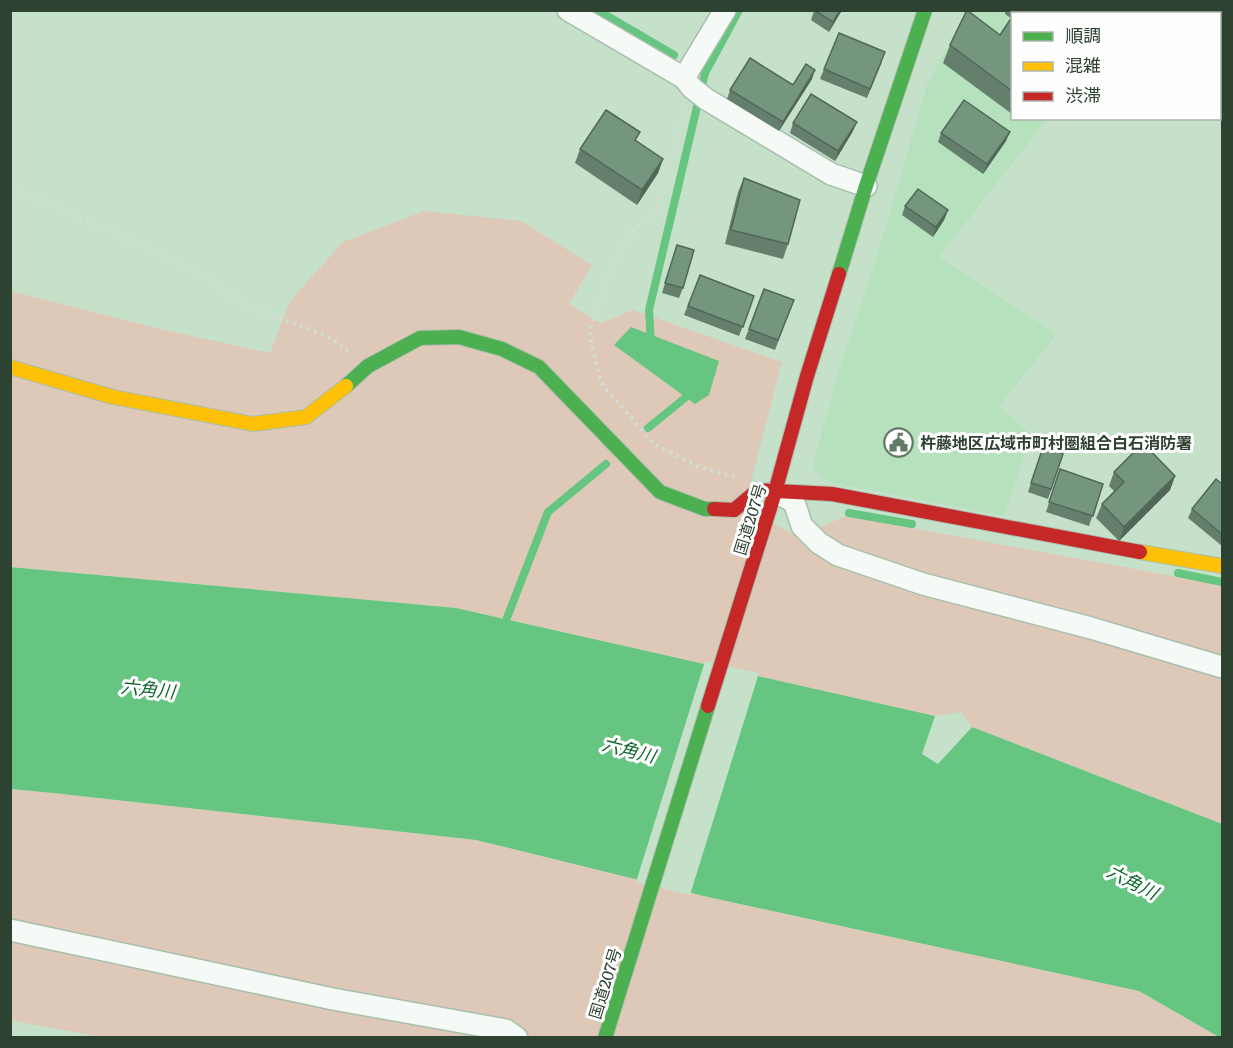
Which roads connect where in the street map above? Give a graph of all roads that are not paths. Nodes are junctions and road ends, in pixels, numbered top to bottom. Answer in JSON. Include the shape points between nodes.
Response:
{"nodes":[{"id":1,"x":568,"y":10,"type":"edge"},
{"id":2,"x":725,"y":10,"type":"edge"},
{"id":3,"x":925,"y":10,"type":"edge"},
{"id":4,"x":694,"y":88,"type":"junction"},
{"id":5,"x":866,"y":186,"type":"junction"},
{"id":6,"x":10,"y":367,"type":"edge"},
{"id":7,"x":766,"y":491,"type":"junction"},
{"id":8,"x":1222,"y":566,"type":"edge"},
{"id":9,"x":1222,"y":667,"type":"edge"},
{"id":10,"x":10,"y":930,"type":"edge"},
{"id":11,"x":517,"y":1038,"type":"edge"},
{"id":12,"x":605,"y":1038,"type":"edge"}],
"edges":[{"from":1,"to":4,"type":"street"},
{"from":2,"to":4,"type":"street"},
{"from":3,"to":5,"type":"main road","name":"国道207号"},
{"from":4,"to":5,"type":"street","via":[[831,174]]},
{"from":5,"to":7,"type":"main road","name":"国道207号","via":[[807,376]]},
{"from":6,"to":7,"type":"main road","via":[[112,397],[254,424],[306,417],[368,366],[420,338],[459,337],[502,349],[539,367],[660,492],[705,509],[734,510]]},
{"from":7,"to":8,"type":"main road","via":[[832,494]]},
{"from":7,"to":9,"type":"street","via":[[794,502],[802,526],[838,555],[923,584]]},
{"from":7,"to":12,"type":"main road","name":"国道207号","via":[[755,555]]},
{"from":10,"to":11,"type":"street","via":[[333,999],[506,1030]]}]}
